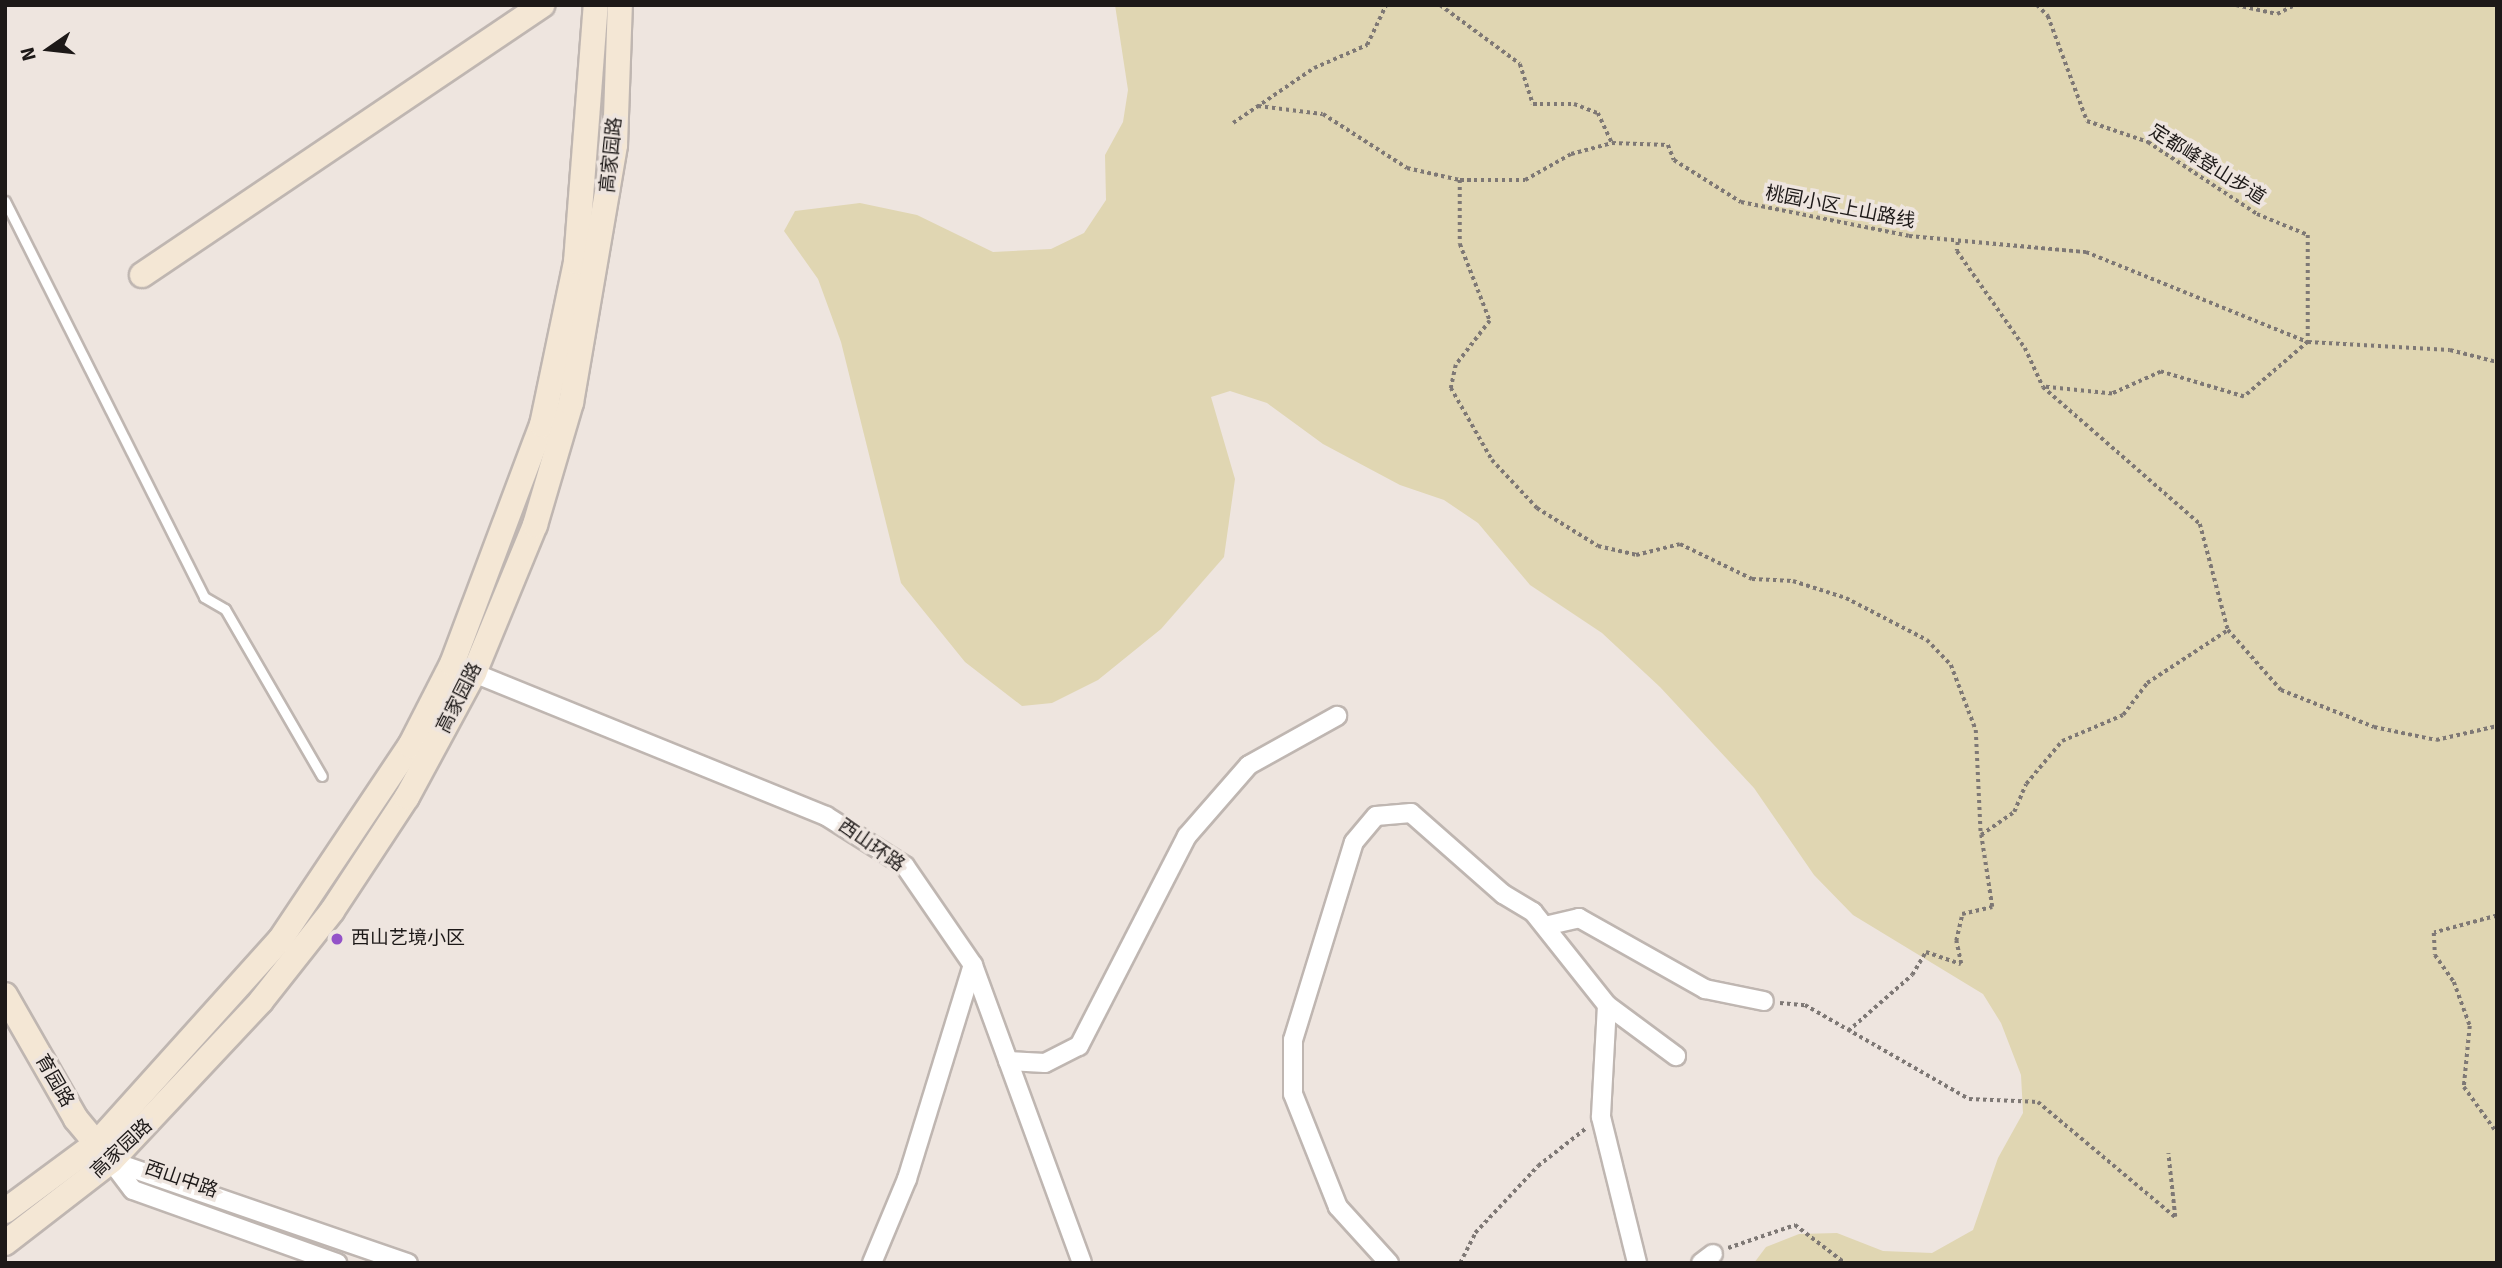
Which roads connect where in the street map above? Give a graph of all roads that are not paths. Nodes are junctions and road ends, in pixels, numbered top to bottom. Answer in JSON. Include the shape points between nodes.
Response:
{"nodes":[{"id":1,"x":543,"y":5,"type":"edge"},
{"id":2,"x":596,"y":5,"type":"edge"},
{"id":3,"x":620,"y":5,"type":"edge"},
{"id":4,"x":5,"y":201,"type":"edge"},
{"id":5,"x":142,"y":275,"type":"dead end"},
{"id":6,"x":474,"y":673,"type":"junction"},
{"id":7,"x":1337,"y":716,"type":"dead end"},
{"id":8,"x":322,"y":776,"type":"dead end"},
{"id":9,"x":1545,"y":926,"type":"junction"},
{"id":10,"x":973,"y":965,"type":"junction"},
{"id":11,"x":5,"y":995,"type":"edge"},
{"id":12,"x":1764,"y":1001,"type":"road end"},
{"id":13,"x":1607,"y":1005,"type":"junction"},
{"id":14,"x":1676,"y":1056,"type":"dead end"},
{"id":15,"x":1008,"y":1061,"type":"junction"},
{"id":16,"x":104,"y":1152,"type":"junction"},
{"id":17,"x":5,"y":1211,"type":"edge"},
{"id":18,"x":5,"y":1243,"type":"edge"},
{"id":19,"x":337,"y":1263,"type":"edge"},
{"id":20,"x":408,"y":1263,"type":"edge"},
{"id":21,"x":872,"y":1263,"type":"edge"},
{"id":22,"x":1083,"y":1263,"type":"edge"},
{"id":23,"x":1389,"y":1263,"type":"edge"},
{"id":24,"x":1637,"y":1263,"type":"edge"}],
"edges":[{"from":1,"to":5,"type":"main road"},
{"from":2,"to":16,"type":"main road","name":"高家园路","via":[[576,262],[542,425],[452,664],[410,747],[280,940]]},
{"from":3,"to":6,"type":"main road","name":"高家园路","via":[[615,145],[570,403],[535,525]]},
{"from":4,"to":8,"type":"lane","via":[[204,597],[225,608]]},
{"from":6,"to":10,"type":"street","name":"西山环路","via":[[826,816],[905,866]]},
{"from":6,"to":16,"type":"main road","name":"高家园路","via":[[407,797],[332,911],[261,1001]]},
{"from":7,"to":15,"type":"street","via":[[1249,765],[1187,836],[1079,1046],[1045,1063]]},
{"from":9,"to":12,"type":"street","via":[[1579,918],[1705,989]]},
{"from":9,"to":13,"type":"street"},
{"from":9,"to":23,"type":"street","via":[[1411,813],[1376,816],[1354,842],[1293,1040],[1293,1094],[1338,1207]]},
{"from":10,"to":15,"type":"street","name":"西山环路"},
{"from":10,"to":21,"type":"street","via":[[907,1179]]},
{"from":11,"to":16,"type":"main road","name":"育园路"},
{"from":13,"to":14,"type":"street"},
{"from":13,"to":24,"type":"street","via":[[1601,1117]]},
{"from":15,"to":22,"type":"street","name":"西山环路"},
{"from":16,"to":17,"type":"main road","name":"高家园路"},
{"from":16,"to":18,"type":"main road","name":"高家园路"},
{"from":16,"to":19,"type":"street","name":"西山中路","via":[[133,1190]]},
{"from":16,"to":20,"type":"street","name":"西山中路"}]}
